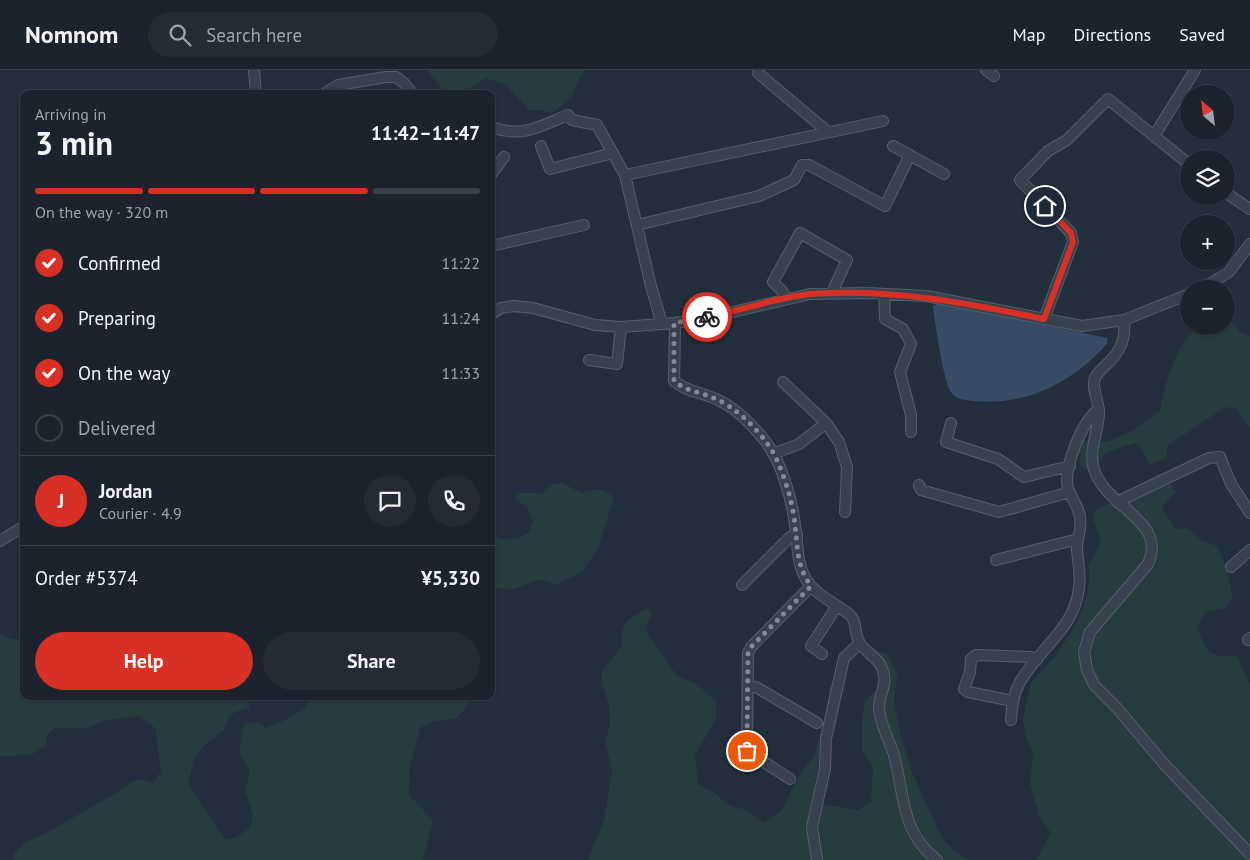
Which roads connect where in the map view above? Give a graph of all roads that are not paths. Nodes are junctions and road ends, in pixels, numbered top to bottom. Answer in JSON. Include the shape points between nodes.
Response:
{"nodes":[{"id":1,"x":254,"y":70,"type":"edge"},
{"id":2,"x":1195,"y":70,"type":"edge"},
{"id":3,"x":758,"y":73,"type":"dead end"},
{"id":4,"x":256,"y":90,"type":"edge"},
{"id":5,"x":330,"y":90,"type":"edge"},
{"id":6,"x":410,"y":90,"type":"edge"},
{"id":7,"x":883,"y":121,"type":"dead end"},
{"id":8,"x":495,"y":128,"type":"edge"},
{"id":9,"x":828,"y":132,"type":"junction"},
{"id":10,"x":1154,"y":136,"type":"junction"},
{"id":11,"x":541,"y":146,"type":"dead end"},
{"id":12,"x":893,"y":146,"type":"dead end"},
{"id":13,"x":612,"y":154,"type":"junction"},
{"id":14,"x":910,"y":155,"type":"junction"},
{"id":15,"x":504,"y":157,"type":"dead end"},
{"id":16,"x":1180,"y":157,"type":"edge"},
{"id":17,"x":495,"y":169,"type":"edge"},
{"id":18,"x":944,"y":174,"type":"dead end"},
{"id":19,"x":625,"y":175,"type":"junction"},
{"id":20,"x":1235,"y":199,"type":"edge"},
{"id":21,"x":1250,"y":209,"type":"edge"},
{"id":22,"x":584,"y":224,"type":"dead end"},
{"id":23,"x":637,"y":225,"type":"junction"},
{"id":24,"x":1250,"y":244,"type":"edge"},
{"id":25,"x":495,"y":245,"type":"edge"},
{"id":26,"x":1216,"y":280,"type":"edge"},
{"id":27,"x":835,"y":294,"type":"junction"},
{"id":28,"x":884,"y":294,"type":"junction"},
{"id":29,"x":1180,"y":298,"type":"edge"},
{"id":30,"x":786,"y":299,"type":"junction"},
{"id":31,"x":495,"y":312,"type":"edge"},
{"id":32,"x":1044,"y":319,"type":"junction"},
{"id":33,"x":1124,"y":320,"type":"junction"},
{"id":34,"x":674,"y":323,"type":"junction"},
{"id":35,"x":662,"y":324,"type":"junction"},
{"id":36,"x":621,"y":327,"type":"junction"},
{"id":37,"x":589,"y":360,"type":"dead end"},
{"id":38,"x":783,"y":382,"type":"dead end"},
{"id":39,"x":1099,"y":409,"type":"junction"},
{"id":40,"x":826,"y":423,"type":"junction"},
{"id":41,"x":951,"y":423,"type":"dead end"},
{"id":42,"x":910,"y":432,"type":"dead end"},
{"id":43,"x":773,"y":454,"type":"junction"},
{"id":44,"x":1070,"y":466,"type":"junction"},
{"id":45,"x":919,"y":485,"type":"dead end"},
{"id":46,"x":1070,"y":492,"type":"junction"},
{"id":47,"x":1117,"y":502,"type":"junction"},
{"id":48,"x":845,"y":512,"type":"dead end"},
{"id":49,"x":1250,"y":513,"type":"edge"},
{"id":50,"x":20,"y":528,"type":"edge"},
{"id":51,"x":797,"y":535,"type":"junction"},
{"id":52,"x":1078,"y":539,"type":"junction"},
{"id":53,"x":0,"y":541,"type":"edge"},
{"id":54,"x":1250,"y":550,"type":"edge"},
{"id":55,"x":996,"y":560,"type":"dead end"},
{"id":56,"x":1231,"y":567,"type":"dead end"},
{"id":57,"x":742,"y":585,"type":"dead end"},
{"id":58,"x":811,"y":586,"type":"junction"},
{"id":59,"x":837,"y":606,"type":"junction"},
{"id":60,"x":860,"y":643,"type":"junction"},
{"id":61,"x":822,"y":654,"type":"dead end"},
{"id":62,"x":1038,"y":660,"type":"junction"},
{"id":63,"x":748,"y":687,"type":"junction"},
{"id":64,"x":1013,"y":701,"type":"junction"},
{"id":65,"x":1011,"y":720,"type":"dead end"},
{"id":66,"x":818,"y":723,"type":"dead end"},
{"id":67,"x":790,"y":779,"type":"dead end"},
{"id":68,"x":1250,"y":854,"type":"edge"},
{"id":69,"x":817,"y":860,"type":"edge"},
{"id":70,"x":937,"y":860,"type":"edge"}],
"edges":[{"from":1,"to":4,"type":"street"},
{"from":2,"to":10,"type":"street"},
{"from":3,"to":9,"type":"street"},
{"from":5,"to":6,"type":"street","via":[[338,84],[386,77],[396,78]]},
{"from":7,"to":9,"type":"street"},
{"from":8,"to":13,"type":"street","via":[[521,133],[568,115],[572,120],[597,125]]},
{"from":9,"to":19,"type":"street"},
{"from":10,"to":16,"type":"street"},
{"from":10,"to":32,"type":"street","via":[[1108,99],[1020,180],[1071,233],[1073,242]]},
{"from":11,"to":13,"type":"street","via":[[550,169]]},
{"from":12,"to":14,"type":"street"},
{"from":13,"to":19,"type":"street"},
{"from":14,"to":18,"type":"street"},
{"from":14,"to":23,"type":"street","via":[[885,206],[809,165],[802,165],[794,180],[759,196]]},
{"from":15,"to":17,"type":"street"},
{"from":19,"to":23,"type":"street"},
{"from":20,"to":21,"type":"street"},
{"from":22,"to":25,"type":"street"},
{"from":23,"to":35,"type":"street"},
{"from":24,"to":26,"type":"street","via":[[1229,272]]},
{"from":27,"to":28,"type":"street"},
{"from":27,"to":30,"type":"street","via":[[810,294]]},
{"from":27,"to":30,"type":"street","via":[[834,288],[847,260],[800,233],[773,282]]},
{"from":28,"to":32,"type":"street","via":[[926,296]]},
{"from":28,"to":42,"type":"street","via":[[885,319],[903,329],[911,344],[900,372],[911,415]]},
{"from":29,"to":33,"type":"street"},
{"from":30,"to":34,"type":"street"},
{"from":31,"to":36,"type":"street","via":[[514,306],[532,308]]},
{"from":32,"to":33,"type":"street","via":[[1082,326]]},
{"from":33,"to":39,"type":"street","via":[[1122,346],[1094,380]]},
{"from":34,"to":35,"type":"street"},
{"from":34,"to":43,"type":"street","via":[[674,381],[680,387],[720,400],[766,443]]},
{"from":35,"to":36,"type":"street"},
{"from":36,"to":37,"type":"street","via":[[617,364]]},
{"from":38,"to":40,"type":"street"},
{"from":39,"to":44,"type":"street","via":[[1078,437]]},
{"from":39,"to":47,"type":"street","via":[[1093,467],[1104,490]]},
{"from":40,"to":43,"type":"street","via":[[799,444]]},
{"from":40,"to":48,"type":"street","via":[[839,442],[847,467]]},
{"from":41,"to":44,"type":"street","via":[[946,442],[998,458],[1024,477]]},
{"from":43,"to":51,"type":"street","via":[[790,498]]},
{"from":44,"to":46,"type":"street","via":[[1067,482]]},
{"from":45,"to":46,"type":"street","via":[[921,490],[998,512]]},
{"from":46,"to":52,"type":"street","via":[[1080,515]]},
{"from":47,"to":49,"type":"street","via":[[1209,458],[1220,457],[1231,484]]},
{"from":47,"to":68,"type":"street","via":[[1146,530],[1154,545],[1153,554],[1090,632],[1084,652],[1087,670],[1094,684],[1164,764]]},
{"from":50,"to":53,"type":"street"},
{"from":51,"to":57,"type":"street","via":[[790,537]]},
{"from":51,"to":58,"type":"street","via":[[796,552]]},
{"from":52,"to":55,"type":"street"},
{"from":52,"to":62,"type":"street","via":[[1080,587],[1061,633]]},
{"from":54,"to":56,"type":"street"},
{"from":58,"to":59,"type":"street"},
{"from":58,"to":63,"type":"street","via":[[751,647],[748,653]]},
{"from":59,"to":60,"type":"street","via":[[852,617]]},
{"from":59,"to":61,"type":"street","via":[[811,646]]},
{"from":60,"to":69,"type":"street","via":[[844,658],[826,738],[825,769],[812,827]]},
{"from":60,"to":70,"type":"street","via":[[882,667],[886,679],[880,696],[881,720],[897,768],[905,817],[920,844]]},
{"from":62,"to":64,"type":"street","via":[[1019,684]]},
{"from":62,"to":64,"type":"street","via":[[1032,656],[976,655],[971,659],[964,689]]},
{"from":63,"to":66,"type":"street","via":[[756,687]]},
{"from":63,"to":67,"type":"street","via":[[747,751]]},
{"from":64,"to":65,"type":"street"}]}
